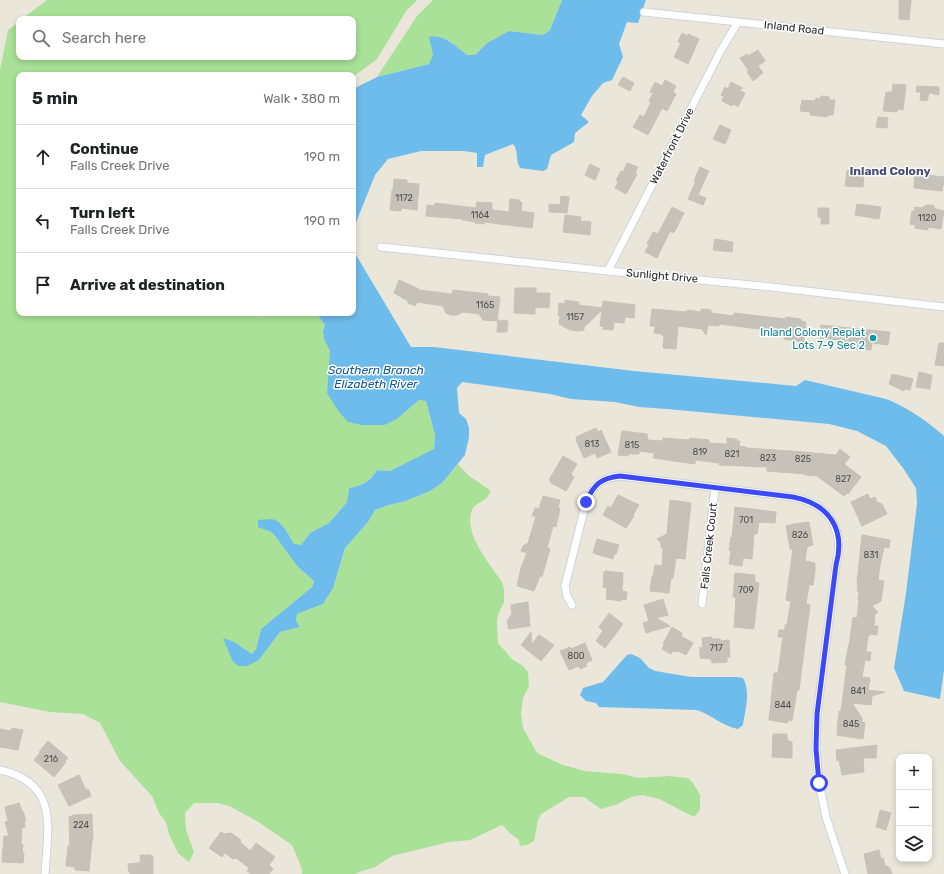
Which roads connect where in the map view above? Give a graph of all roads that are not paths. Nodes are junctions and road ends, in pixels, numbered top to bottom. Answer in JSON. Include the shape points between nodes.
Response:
{"nodes":[{"id":1,"x":644,"y":12,"type":"dead end"},
{"id":2,"x":738,"y":22,"type":"junction"},
{"id":3,"x":944,"y":44,"type":"edge"},
{"id":4,"x":381,"y":247,"type":"dead end"},
{"id":5,"x":608,"y":271,"type":"junction"},
{"id":6,"x":944,"y":307,"type":"edge"},
{"id":7,"x":715,"y":488,"type":"junction"},
{"id":8,"x":702,"y":604,"type":"dead end"},
{"id":9,"x":572,"y":605,"type":"dead end"},
{"id":10,"x":0,"y":770,"type":"edge"},
{"id":11,"x":45,"y":874,"type":"edge"},
{"id":12,"x":845,"y":874,"type":"edge"}],
"edges":[{"from":1,"to":2,"type":"street","name":"Inland Road"},
{"from":2,"to":3,"type":"street","name":"Inland Road"},
{"from":2,"to":5,"type":"street","name":"Waterfront Drive"},
{"from":4,"to":5,"type":"street","name":"Sunlight Drive"},
{"from":5,"to":6,"type":"street","name":"Sunlight Drive"},
{"from":7,"to":8,"type":"street","name":"Falls Creek Court"},
{"from":7,"to":9,"type":"street","via":[[620,476],[598,482],[586,502],[565,586]]},
{"from":7,"to":12,"type":"street","via":[[806,499],[828,514],[835,526],[840,552],[836,565],[817,714],[816,749],[826,817]]},
{"from":10,"to":11,"type":"street","via":[[14,773],[27,780],[38,791],[45,804],[48,818]]}]}
